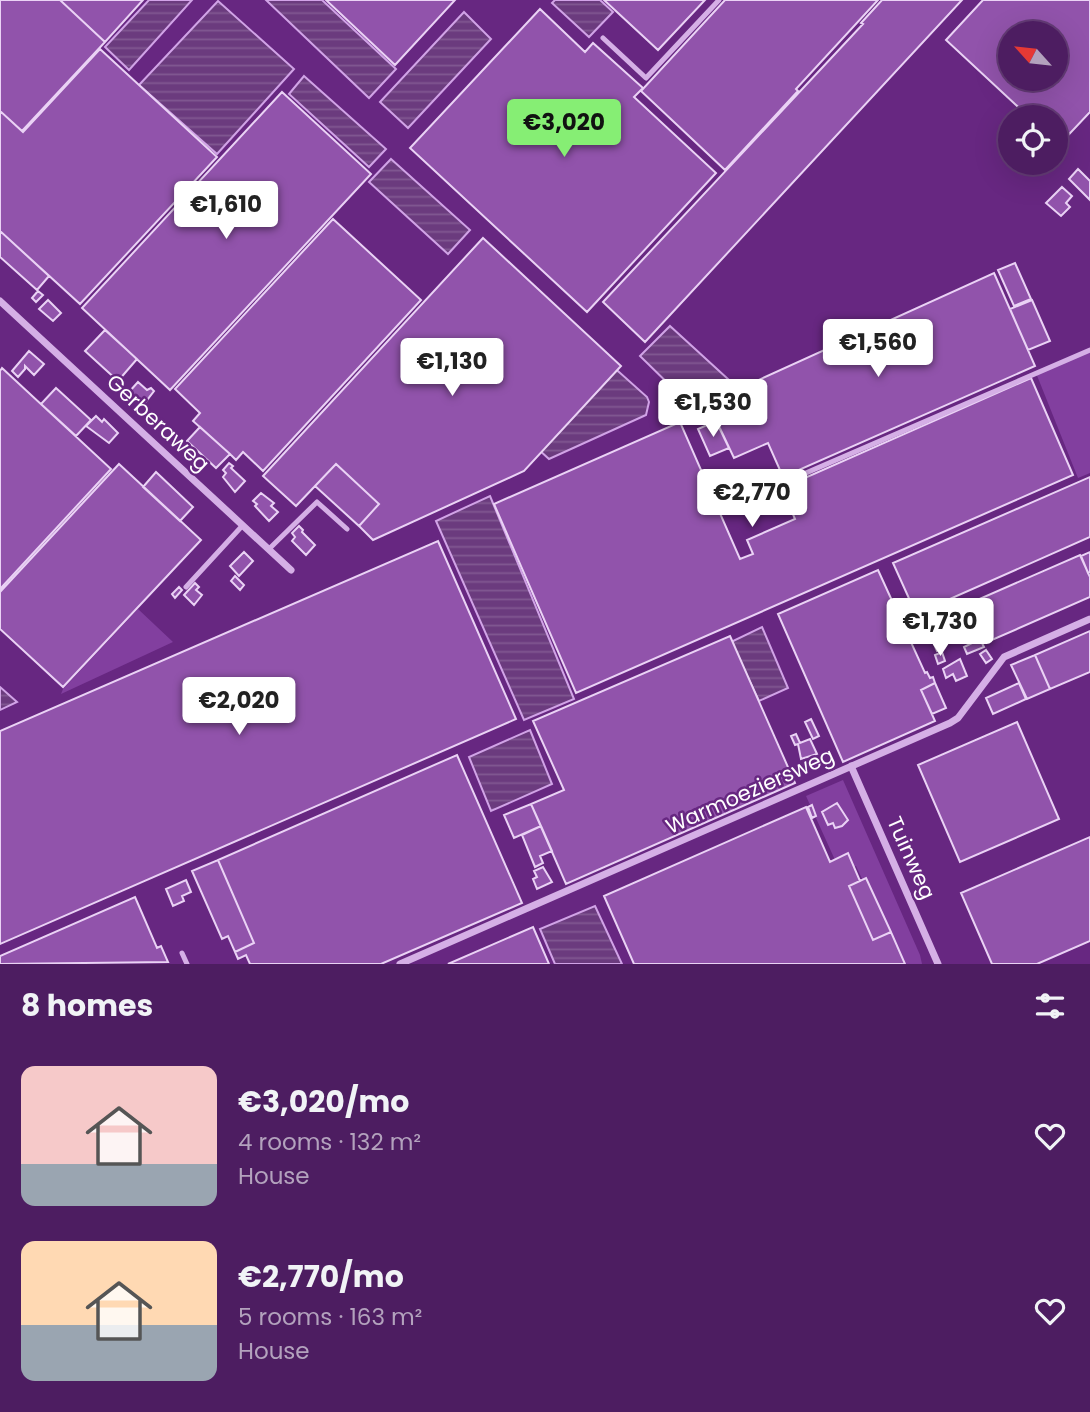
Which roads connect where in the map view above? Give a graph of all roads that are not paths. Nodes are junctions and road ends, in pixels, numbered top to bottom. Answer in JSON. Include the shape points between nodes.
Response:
{"nodes":[{"id":1,"x":719,"y":0,"type":"edge"},
{"id":2,"x":603,"y":38,"type":"dead end"},
{"id":3,"x":0,"y":301,"type":"edge"},
{"id":4,"x":1090,"y":350,"type":"edge"},
{"id":5,"x":748,"y":498,"type":"dead end"},
{"id":6,"x":243,"y":525,"type":"junction"},
{"id":7,"x":347,"y":529,"type":"dead end"},
{"id":8,"x":269,"y":549,"type":"junction"},
{"id":9,"x":291,"y":570,"type":"dead end"},
{"id":10,"x":186,"y":587,"type":"dead end"},
{"id":11,"x":1090,"y":619,"type":"edge"},
{"id":12,"x":851,"y":766,"type":"junction"},
{"id":13,"x":182,"y":953,"type":"dead end"},
{"id":14,"x":187,"y":964,"type":"edge"},
{"id":15,"x":400,"y":964,"type":"edge"},
{"id":16,"x":938,"y":964,"type":"edge"}],
"edges":[{"from":1,"to":2,"type":"lane","via":[[646,78]]},
{"from":3,"to":6,"type":"street","name":"Gerberaweg"},
{"from":4,"to":5,"type":"lane"},
{"from":6,"to":8,"type":"street","name":"Gerberaweg"},
{"from":6,"to":10,"type":"lane"},
{"from":7,"to":8,"type":"lane","via":[[317,502]]},
{"from":8,"to":9,"type":"street","name":"Gerberaweg"},
{"from":11,"to":12,"type":"street","name":"Warmoeziersweg","via":[[1004,657],[950,723]]},
{"from":12,"to":15,"type":"street","name":"Warmoeziersweg"},
{"from":12,"to":16,"type":"street","name":"Tuinweg"},
{"from":13,"to":14,"type":"lane"}]}
